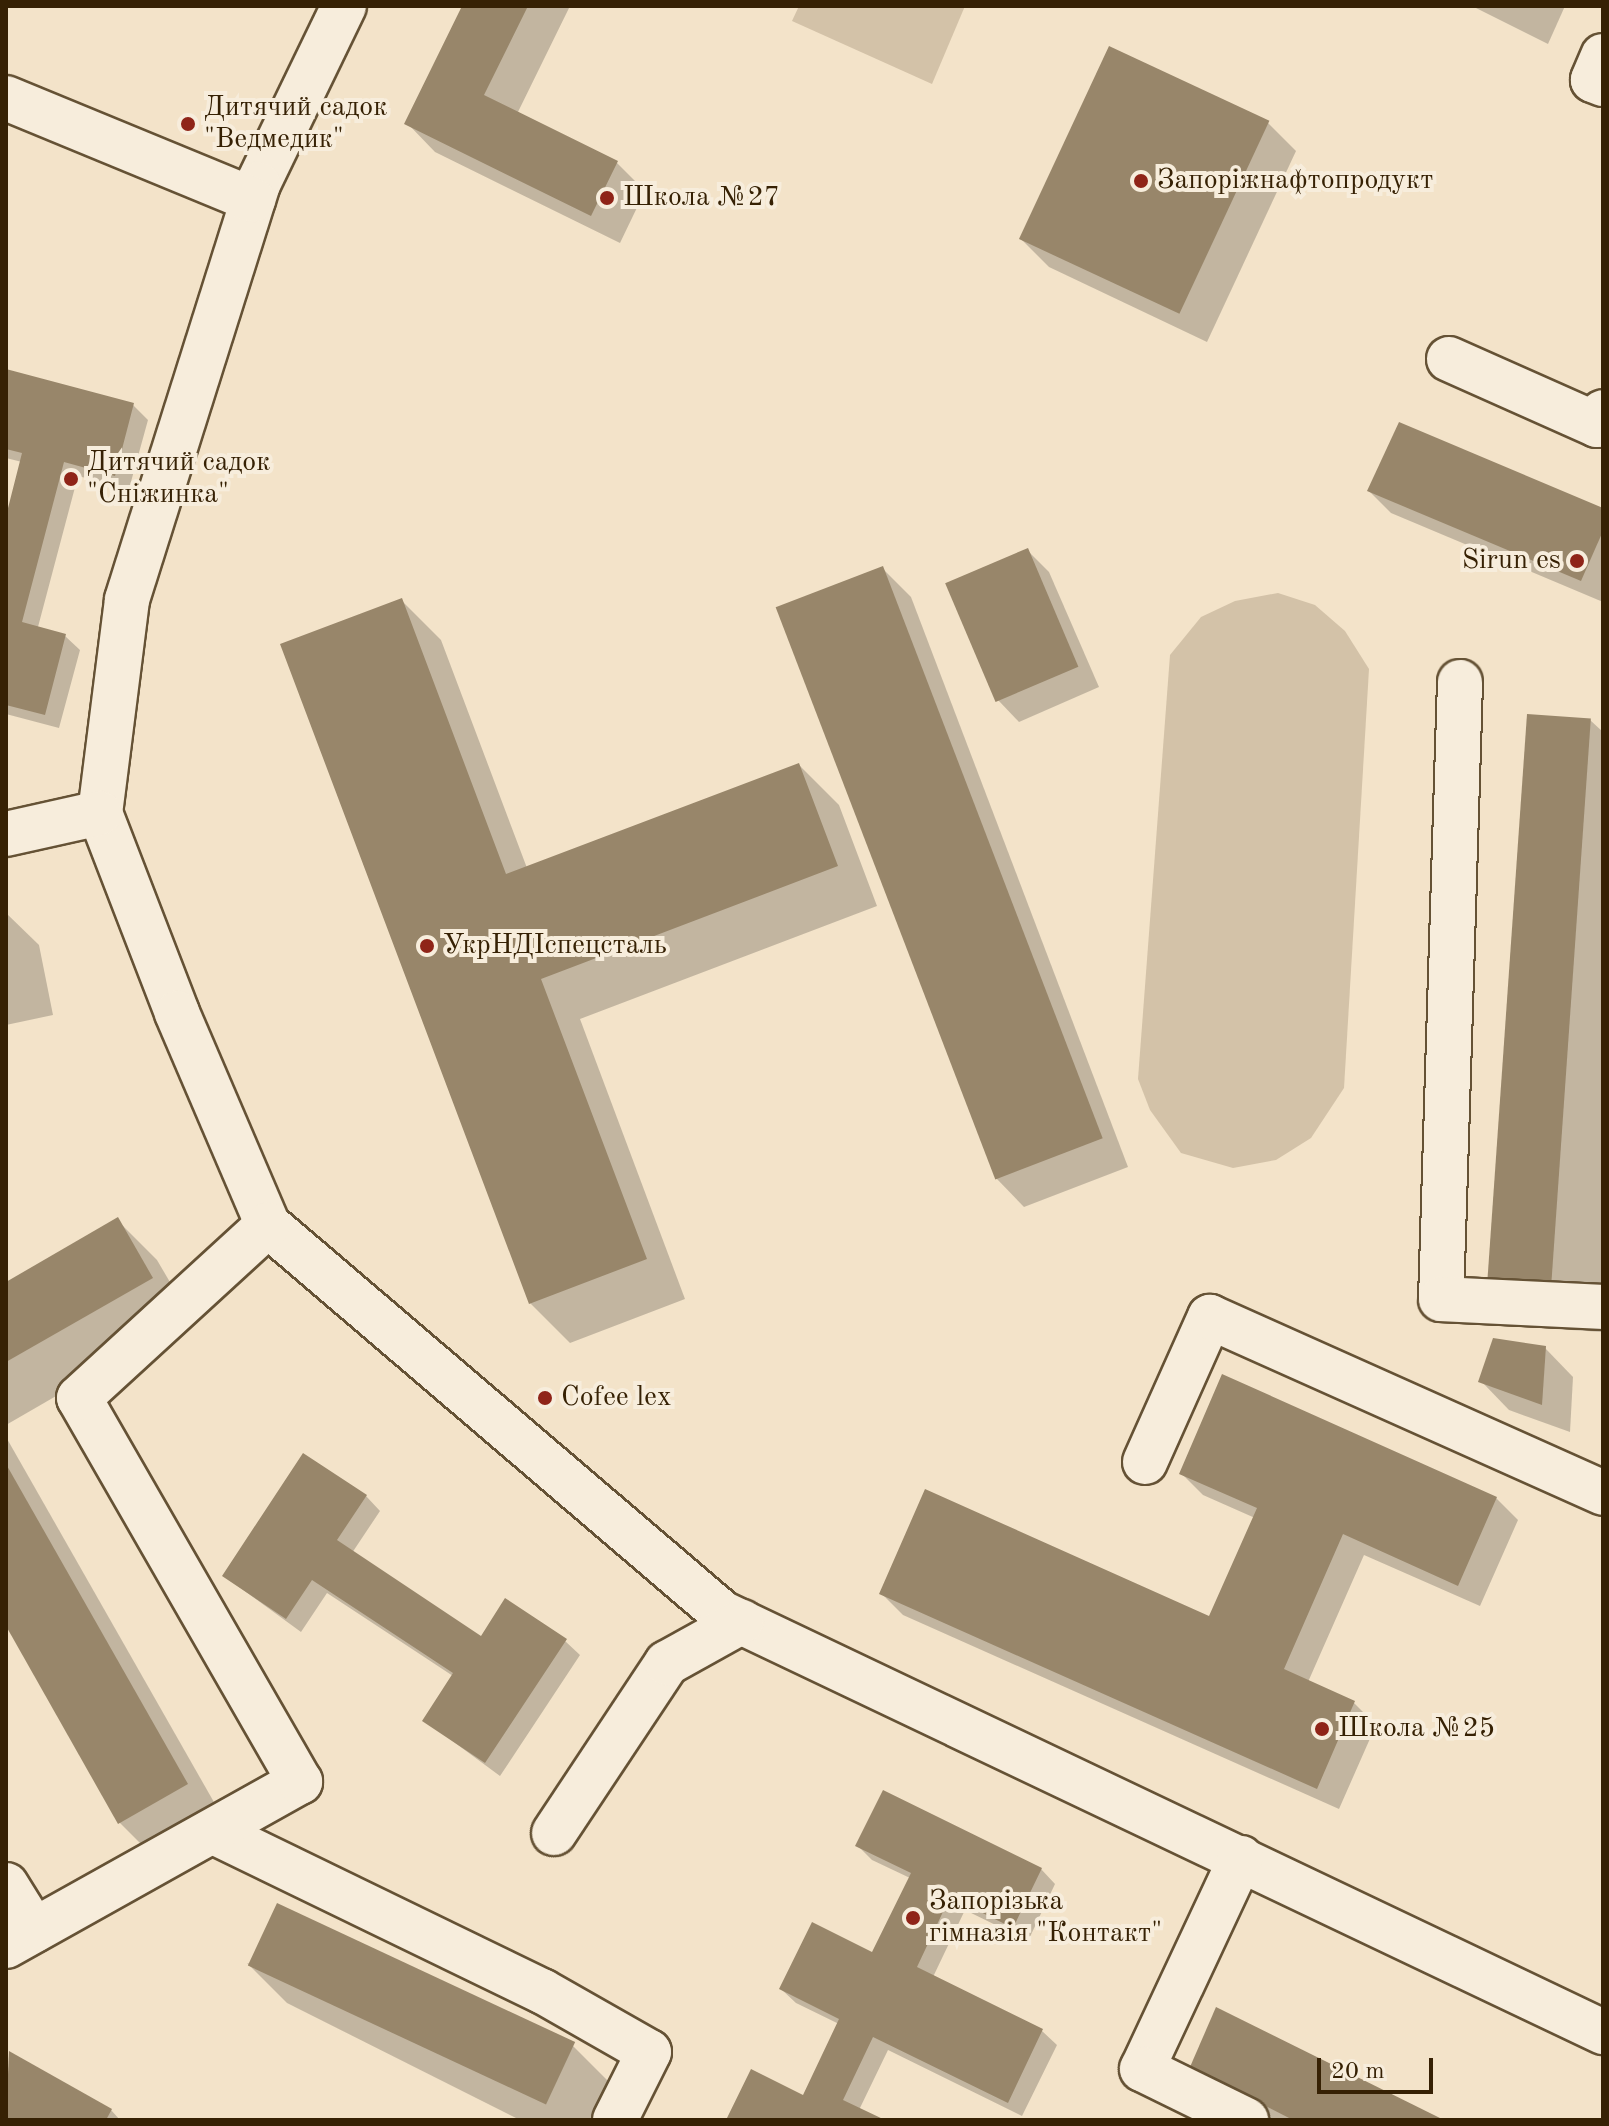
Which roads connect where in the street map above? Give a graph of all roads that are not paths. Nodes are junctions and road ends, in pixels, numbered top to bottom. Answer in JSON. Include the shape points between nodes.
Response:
{"nodes":[{"id":1,"x":344,"y":6,"type":"edge"},
{"id":2,"x":1603,"y":56,"type":"edge"},
{"id":3,"x":1603,"y":84,"type":"edge"},
{"id":4,"x":6,"y":98,"type":"edge"},
{"id":5,"x":253,"y":200,"type":"junction"},
{"id":6,"x":1449,"y":359,"type":"dead end"},
{"id":7,"x":1603,"y":412,"type":"edge"},
{"id":8,"x":1460,"y":682,"type":"dead end"},
{"id":9,"x":100,"y":813,"type":"junction"},
{"id":10,"x":6,"y":834,"type":"edge"},
{"id":11,"x":268,"y":1225,"type":"junction"},
{"id":12,"x":1603,"y":1307,"type":"edge"},
{"id":13,"x":1145,"y":1462,"type":"dead end"},
{"id":14,"x":1603,"y":1493,"type":"edge"},
{"id":15,"x":741,"y":1622,"type":"junction"},
{"id":16,"x":214,"y":1832,"type":"junction"},
{"id":17,"x":554,"y":1833,"type":"dead end"},
{"id":18,"x":1241,"y":1858,"type":"junction"},
{"id":19,"x":6,"y":1885,"type":"edge"},
{"id":20,"x":20,"y":1938,"type":"edge"},
{"id":21,"x":1603,"y":2032,"type":"edge"},
{"id":22,"x":615,"y":2120,"type":"edge"},
{"id":23,"x":1246,"y":2120,"type":"edge"}],
"edges":[{"from":1,"to":5,"type":"lane"},
{"from":2,"to":3,"type":"lane","via":[[1593,80]]},
{"from":4,"to":5,"type":"lane"},
{"from":5,"to":9,"type":"lane","via":[[127,600]]},
{"from":6,"to":7,"type":"lane","via":[[1597,425]]},
{"from":8,"to":12,"type":"lane","via":[[1441,1299]]},
{"from":9,"to":10,"type":"lane"},
{"from":9,"to":11,"type":"lane","via":[[177,1013]]},
{"from":11,"to":15,"type":"lane","via":[[722,1613]]},
{"from":11,"to":16,"type":"lane","via":[[79,1398],[300,1782]]},
{"from":13,"to":14,"type":"lane","via":[[1210,1317]]},
{"from":15,"to":17,"type":"lane","via":[[667,1663]]},
{"from":15,"to":18,"type":"lane"},
{"from":16,"to":20,"type":"lane"},
{"from":16,"to":22,"type":"lane","via":[[542,1991],[649,2052]]},
{"from":18,"to":21,"type":"lane"},
{"from":18,"to":23,"type":"lane","via":[[1142,2069]]},
{"from":19,"to":20,"type":"lane"}]}
